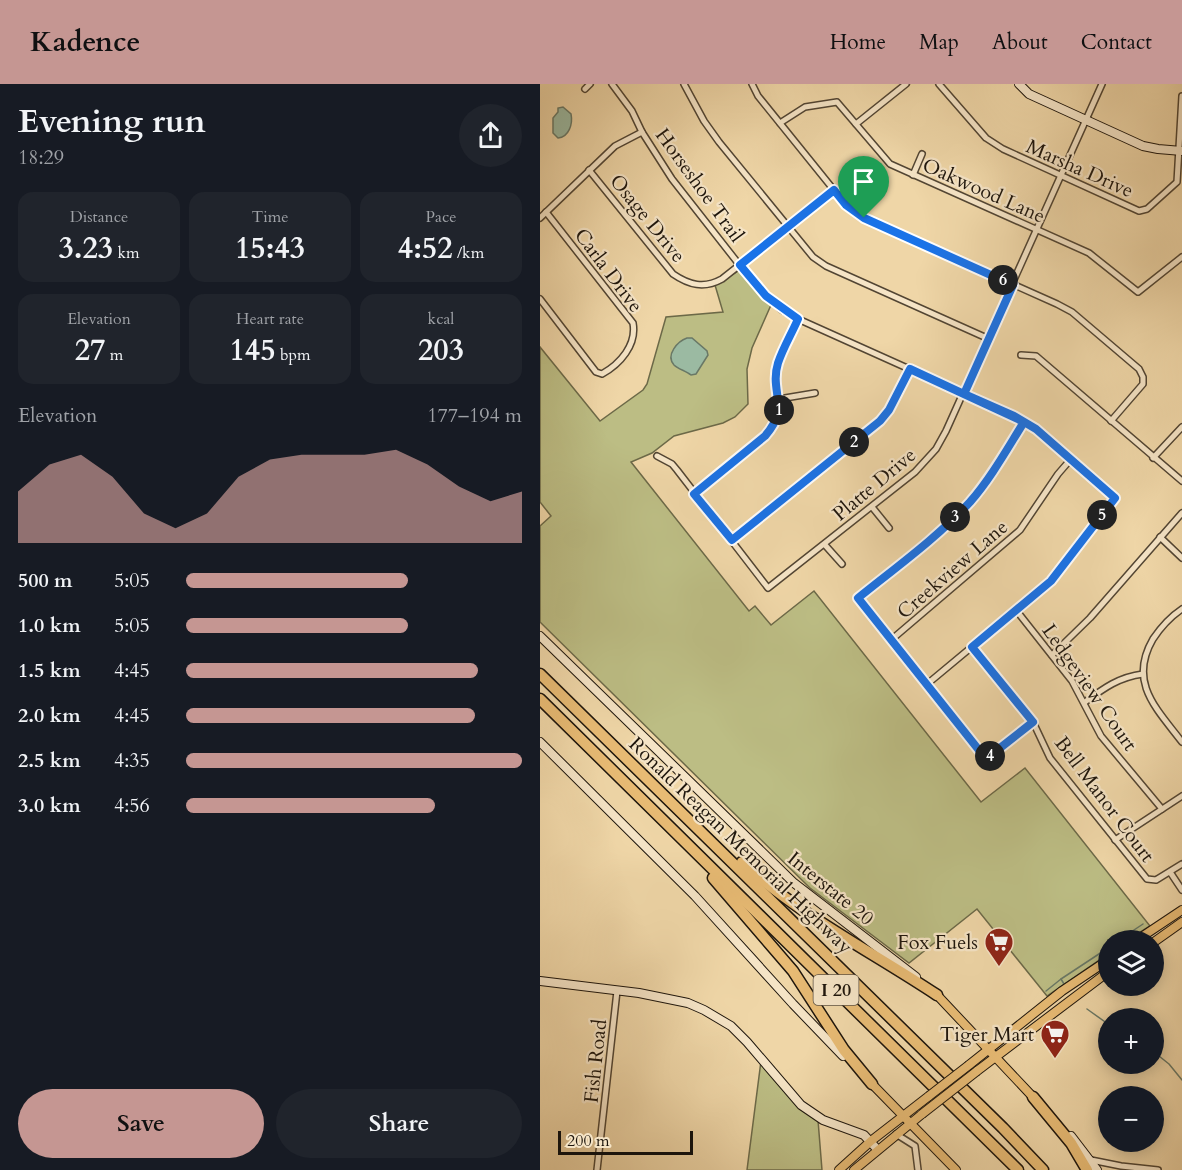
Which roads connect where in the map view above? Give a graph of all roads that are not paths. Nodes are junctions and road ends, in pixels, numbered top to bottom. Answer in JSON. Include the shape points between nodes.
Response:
{"nodes":[{"id":1,"x":590,"y":84,"type":"edge"},
{"id":2,"x":612,"y":84,"type":"edge"},
{"id":3,"x":692,"y":84,"type":"edge"},
{"id":4,"x":752,"y":84,"type":"edge"},
{"id":5,"x":906,"y":84,"type":"edge"},
{"id":6,"x":939,"y":84,"type":"edge"},
{"id":7,"x":1019,"y":84,"type":"edge"},
{"id":8,"x":1102,"y":84,"type":"edge"},
{"id":9,"x":685,"y":86,"type":"edge"},
{"id":10,"x":585,"y":89,"type":"dead end"},
{"id":11,"x":1182,"y":96,"type":"edge"},
{"id":12,"x":1086,"y":120,"type":"junction"},
{"id":13,"x":780,"y":123,"type":"junction"},
{"id":14,"x":856,"y":124,"type":"junction"},
{"id":15,"x":642,"y":132,"type":"junction"},
{"id":16,"x":1180,"y":151,"type":"edge"},
{"id":17,"x":922,"y":154,"type":"dead end"},
{"id":18,"x":589,"y":170,"type":"junction"},
{"id":19,"x":913,"y":175,"type":"junction"},
{"id":20,"x":1061,"y":175,"type":"junction"},
{"id":21,"x":834,"y":190,"type":"junction"},
{"id":22,"x":546,"y":212,"type":"junction"},
{"id":23,"x":540,"y":218,"type":"edge"},
{"id":24,"x":787,"y":228,"type":"junction"},
{"id":25,"x":1036,"y":230,"type":"junction"},
{"id":26,"x":1182,"y":257,"type":"edge"},
{"id":27,"x":740,"y":265,"type":"junction"},
{"id":28,"x":1013,"y":285,"type":"junction"},
{"id":29,"x":540,"y":299,"type":"edge"},
{"id":30,"x":798,"y":319,"type":"junction"},
{"id":31,"x":989,"y":339,"type":"junction"},
{"id":32,"x":1022,"y":355,"type":"dead end"},
{"id":33,"x":910,"y":369,"type":"junction"},
{"id":34,"x":815,"y":393,"type":"dead end"},
{"id":35,"x":964,"y":394,"type":"junction"},
{"id":36,"x":779,"y":399,"type":"junction"},
{"id":37,"x":1111,"y":421,"type":"junction"},
{"id":38,"x":1024,"y":422,"type":"junction"},
{"id":39,"x":1182,"y":427,"type":"edge"},
{"id":40,"x":657,"y":456,"type":"dead end"},
{"id":41,"x":1153,"y":458,"type":"junction"},
{"id":42,"x":1071,"y":459,"type":"junction"},
{"id":43,"x":1182,"y":482,"type":"edge"},
{"id":44,"x":694,"y":494,"type":"junction"},
{"id":45,"x":872,"y":507,"type":"junction"},
{"id":46,"x":1182,"y":513,"type":"edge"},
{"id":47,"x":889,"y":528,"type":"dead end"},
{"id":48,"x":1160,"y":537,"type":"junction"},
{"id":49,"x":732,"y":540,"type":"junction"},
{"id":50,"x":825,"y":545,"type":"junction"},
{"id":51,"x":1182,"y":558,"type":"edge"},
{"id":52,"x":842,"y":564,"type":"dead end"},
{"id":53,"x":1182,"y":609,"type":"edge"},
{"id":54,"x":1017,"y":610,"type":"junction"},
{"id":55,"x":540,"y":636,"type":"edge"},
{"id":56,"x":891,"y":640,"type":"junction"},
{"id":57,"x":972,"y":647,"type":"junction"},
{"id":58,"x":1052,"y":655,"type":"junction"},
{"id":59,"x":540,"y":674,"type":"edge"},
{"id":60,"x":1143,"y":674,"type":"junction"},
{"id":61,"x":926,"y":685,"type":"junction"},
{"id":62,"x":540,"y":699,"type":"edge"},
{"id":63,"x":1084,"y":702,"type":"junction"},
{"id":64,"x":1033,"y":722,"type":"junction"},
{"id":65,"x":540,"y":742,"type":"edge"},
{"id":66,"x":1182,"y":742,"type":"edge"},
{"id":67,"x":1182,"y":796,"type":"edge"},
{"id":68,"x":680,"y":809,"type":"junction"},
{"id":69,"x":1162,"y":809,"type":"junction"},
{"id":70,"x":653,"y":810,"type":"junction"},
{"id":71,"x":1115,"y":840,"type":"junction"},
{"id":72,"x":1179,"y":866,"type":"edge"},
{"id":73,"x":1170,"y":872,"type":"junction"},
{"id":74,"x":1182,"y":875,"type":"edge"},
{"id":75,"x":1182,"y":890,"type":"edge"},
{"id":76,"x":1182,"y":910,"type":"edge"},
{"id":77,"x":1182,"y":922,"type":"edge"},
{"id":78,"x":1152,"y":930,"type":"edge"},
{"id":79,"x":1164,"y":935,"type":"edge"},
{"id":80,"x":1098,"y":967,"type":"edge"},
{"id":81,"x":1091,"y":972,"type":"junction"},
{"id":82,"x":1097,"y":980,"type":"joint"},
{"id":83,"x":540,"y":981,"type":"edge"},
{"id":84,"x":617,"y":991,"type":"junction"},
{"id":85,"x":937,"y":995,"type":"junction"},
{"id":86,"x":1046,"y":1003,"type":"junction"},
{"id":87,"x":1053,"y":1012,"type":"junction"},
{"id":88,"x":988,"y":1049,"type":"junction"},
{"id":89,"x":996,"y":1057,"type":"junction"},
{"id":90,"x":973,"y":1068,"type":"junction"},
{"id":91,"x":872,"y":1084,"type":"junction"},
{"id":92,"x":1034,"y":1097,"type":"joint"},
{"id":93,"x":903,"y":1117,"type":"junction"},
{"id":94,"x":910,"y":1124,"type":"junction"},
{"id":95,"x":896,"y":1134,"type":"junction"},
{"id":96,"x":871,"y":1142,"type":"junction"},
{"id":97,"x":877,"y":1149,"type":"junction"},
{"id":98,"x":1089,"y":1165,"type":"edge"},
{"id":99,"x":597,"y":1170,"type":"edge"},
{"id":100,"x":839,"y":1170,"type":"edge"},
{"id":101,"x":854,"y":1170,"type":"edge"},
{"id":102,"x":918,"y":1170,"type":"edge"},
{"id":103,"x":956,"y":1170,"type":"edge"},
{"id":104,"x":1018,"y":1170,"type":"edge"},
{"id":105,"x":1043,"y":1170,"type":"edge"},
{"id":106,"x":1097,"y":1170,"type":"edge"},
{"id":107,"x":1158,"y":1170,"type":"edge"}],
"edges":[{"from":1,"to":10,"type":"street"},
{"from":2,"to":15,"type":"street","name":"Horseshoe Trail"},
{"from":3,"to":9,"type":"street"},
{"from":4,"to":13,"type":"street"},
{"from":5,"to":14,"type":"street"},
{"from":6,"to":20,"type":"street","name":"Marsha Drive","via":[[986,138],[1003,150]]},
{"from":7,"to":12,"type":"main road","via":[[1029,94]]},
{"from":8,"to":12,"type":"street","name":"Platte Drive"},
{"from":9,"to":24,"type":"street","via":[[719,142]]},
{"from":11,"to":16,"type":"street","name":"Marsha Drive"},
{"from":12,"to":16,"type":"main road","via":[[1143,146]]},
{"from":12,"to":20,"type":"street","name":"Platte Drive"},
{"from":13,"to":14,"type":"street","name":"Oakwood Lane","via":[[805,107],[837,102]]},
{"from":13,"to":21,"type":"street"},
{"from":14,"to":19,"type":"street","name":"Oakwood Lane","via":[[891,164]]},
{"from":15,"to":18,"type":"street","via":[[615,146]]},
{"from":15,"to":27,"type":"street","name":"Horseshoe Trail","via":[[672,179]]},
{"from":16,"to":20,"type":"street","name":"Marsha Drive","via":[[1177,182],[1139,211]]},
{"from":17,"to":19,"type":"street"},
{"from":18,"to":22,"type":"street"},
{"from":18,"to":27,"type":"street","name":"Osage Drive","via":[[666,267],[680,279],[704,286]]},
{"from":19,"to":25,"type":"street","name":"Oakwood Lane"},
{"from":20,"to":25,"type":"street","name":"Platte Drive"},
{"from":21,"to":24,"type":"street","name":"Osage Drive"},
{"from":21,"to":28,"type":"street","via":[[864,218]]},
{"from":22,"to":23,"type":"street"},
{"from":22,"to":29,"type":"street","name":"Carla Drive","via":[[633,323],[633,336],[623,358],[603,374],[596,372]]},
{"from":24,"to":27,"type":"street","name":"Osage Drive"},
{"from":24,"to":31,"type":"street","via":[[813,258],[826,266]]},
{"from":25,"to":26,"type":"street","name":"Oakwood Lane","via":[[1095,256],[1138,291]]},
{"from":25,"to":28,"type":"street","name":"Platte Drive"},
{"from":27,"to":30,"type":"street","name":"Horseshoe Trail","via":[[766,296]]},
{"from":28,"to":31,"type":"street","name":"Platte Drive"},
{"from":28,"to":37,"type":"street","via":[[1072,312],[1139,369],[1143,384]]},
{"from":30,"to":33,"type":"street","name":"Horseshoe Trail"},
{"from":30,"to":36,"type":"street","via":[[778,365]]},
{"from":31,"to":35,"type":"street","name":"Platte Drive"},
{"from":32,"to":37,"type":"street","via":[[1036,356]]},
{"from":33,"to":35,"type":"street","name":"Horseshoe Trail"},
{"from":33,"to":49,"type":"street","via":[[880,421]]},
{"from":34,"to":36,"type":"street"},
{"from":35,"to":38,"type":"street","name":"Horseshoe Trail"},
{"from":35,"to":45,"type":"street","name":"Platte Drive","via":[[936,449]]},
{"from":36,"to":44,"type":"street","via":[[777,420],[765,436]]},
{"from":37,"to":41,"type":"street"},
{"from":38,"to":42,"type":"street","name":"Horseshoe Trail"},
{"from":38,"to":56,"type":"street","via":[[986,483],[959,514],[858,598]]},
{"from":39,"to":41,"type":"street"},
{"from":40,"to":44,"type":"street","via":[[672,465]]},
{"from":41,"to":43,"type":"street"},
{"from":42,"to":54,"type":"street","name":"Horseshoe Trail","via":[[1115,498],[1051,581]]},
{"from":42,"to":56,"type":"street","name":"Creekview Lane","via":[[1020,530]]},
{"from":44,"to":49,"type":"street"},
{"from":45,"to":47,"type":"street"},
{"from":45,"to":50,"type":"street","name":"Platte Drive"},
{"from":46,"to":48,"type":"street"},
{"from":48,"to":51,"type":"street"},
{"from":48,"to":58,"type":"street","via":[[1090,618]]},
{"from":49,"to":50,"type":"street","name":"Platte Drive","via":[[768,588]]},
{"from":50,"to":52,"type":"street"},
{"from":53,"to":60,"type":"street","via":[[1157,633],[1148,648]]},
{"from":54,"to":57,"type":"street"},
{"from":54,"to":58,"type":"street","name":"Ledgeview Court"},
{"from":55,"to":85,"type":"main road","name":"Interstate 20","via":[[794,883]]},
{"from":56,"to":61,"type":"street"},
{"from":57,"to":61,"type":"street"},
{"from":57,"to":64,"type":"street","name":"Bell Manor Court"},
{"from":58,"to":63,"type":"street","name":"Ledgeview Court"},
{"from":59,"to":68,"type":"highway","name":"Ronald Reagan Memorial Highway","number":"I 20"},
{"from":60,"to":63,"type":"street","via":[[1115,681]]},
{"from":60,"to":66,"type":"street","via":[[1148,695]]},
{"from":61,"to":64,"type":"street","via":[[986,759]]},
{"from":62,"to":70,"type":"highway","name":"Ronald Reagan Memorial Highway","number":"I 20"},
{"from":63,"to":69,"type":"street","name":"Ledgeview Court","via":[[1101,736]]},
{"from":64,"to":71,"type":"street","name":"Bell Manor Court","via":[[1050,758]]},
{"from":65,"to":91,"type":"main road","via":[[677,878]]},
{"from":67,"to":69,"type":"street"},
{"from":68,"to":85,"type":"highway","via":[[794,905]]},
{"from":68,"to":105,"type":"highway","name":"Ronald Reagan Memorial Highway","number":"I 20"},
{"from":69,"to":71,"type":"street"},
{"from":70,"to":91,"type":"highway","via":[[781,955],[844,1050]]},
{"from":70,"to":104,"type":"highway","name":"Ronald Reagan Memorial Highway","number":"I 20"},
{"from":71,"to":73,"type":"street","name":"Bell Manor Court","via":[[1147,879],[1156,880]]},
{"from":72,"to":73,"type":"street"},
{"from":72,"to":74,"type":"street"},
{"from":73,"to":75,"type":"street"},
{"from":76,"to":78,"type":"main road"},
{"from":77,"to":79,"type":"main road"},
{"from":80,"to":81,"type":"main road"},
{"from":81,"to":82,"type":"main road"},
{"from":81,"to":86,"type":"main road"},
{"from":82,"to":87,"type":"main road"},
{"from":83,"to":84,"type":"main road"},
{"from":84,"to":96,"type":"main road","via":[[688,1002],[731,1026],[801,1105]]},
{"from":84,"to":99,"type":"street","name":"Fish Road"},
{"from":85,"to":88,"type":"main road","name":"Interstate 20"},
{"from":86,"to":87,"type":"main road"},
{"from":86,"to":88,"type":"main road"},
{"from":87,"to":89,"type":"main road"},
{"from":88,"to":89,"type":"main road","name":"Interstate 20"},
{"from":88,"to":90,"type":"main road"},
{"from":89,"to":90,"type":"main road"},
{"from":89,"to":92,"type":"main road","name":"Interstate 20"},
{"from":90,"to":93,"type":"main road","bridge":true},
{"from":90,"to":94,"type":"main road","bridge":true},
{"from":91,"to":93,"type":"main road"},
{"from":92,"to":98,"type":"highway"},
{"from":93,"to":94,"type":"main road"},
{"from":93,"to":96,"type":"main road"},
{"from":94,"to":95,"type":"main road"},
{"from":94,"to":103,"type":"main road"},
{"from":95,"to":97,"type":"main road"},
{"from":95,"to":102,"type":"street","via":[[915,1146]]},
{"from":96,"to":97,"type":"main road"},
{"from":96,"to":100,"type":"main road"},
{"from":97,"to":101,"type":"main road"},
{"from":98,"to":106,"type":"main road"},
{"from":98,"to":107,"type":"street"}]}
